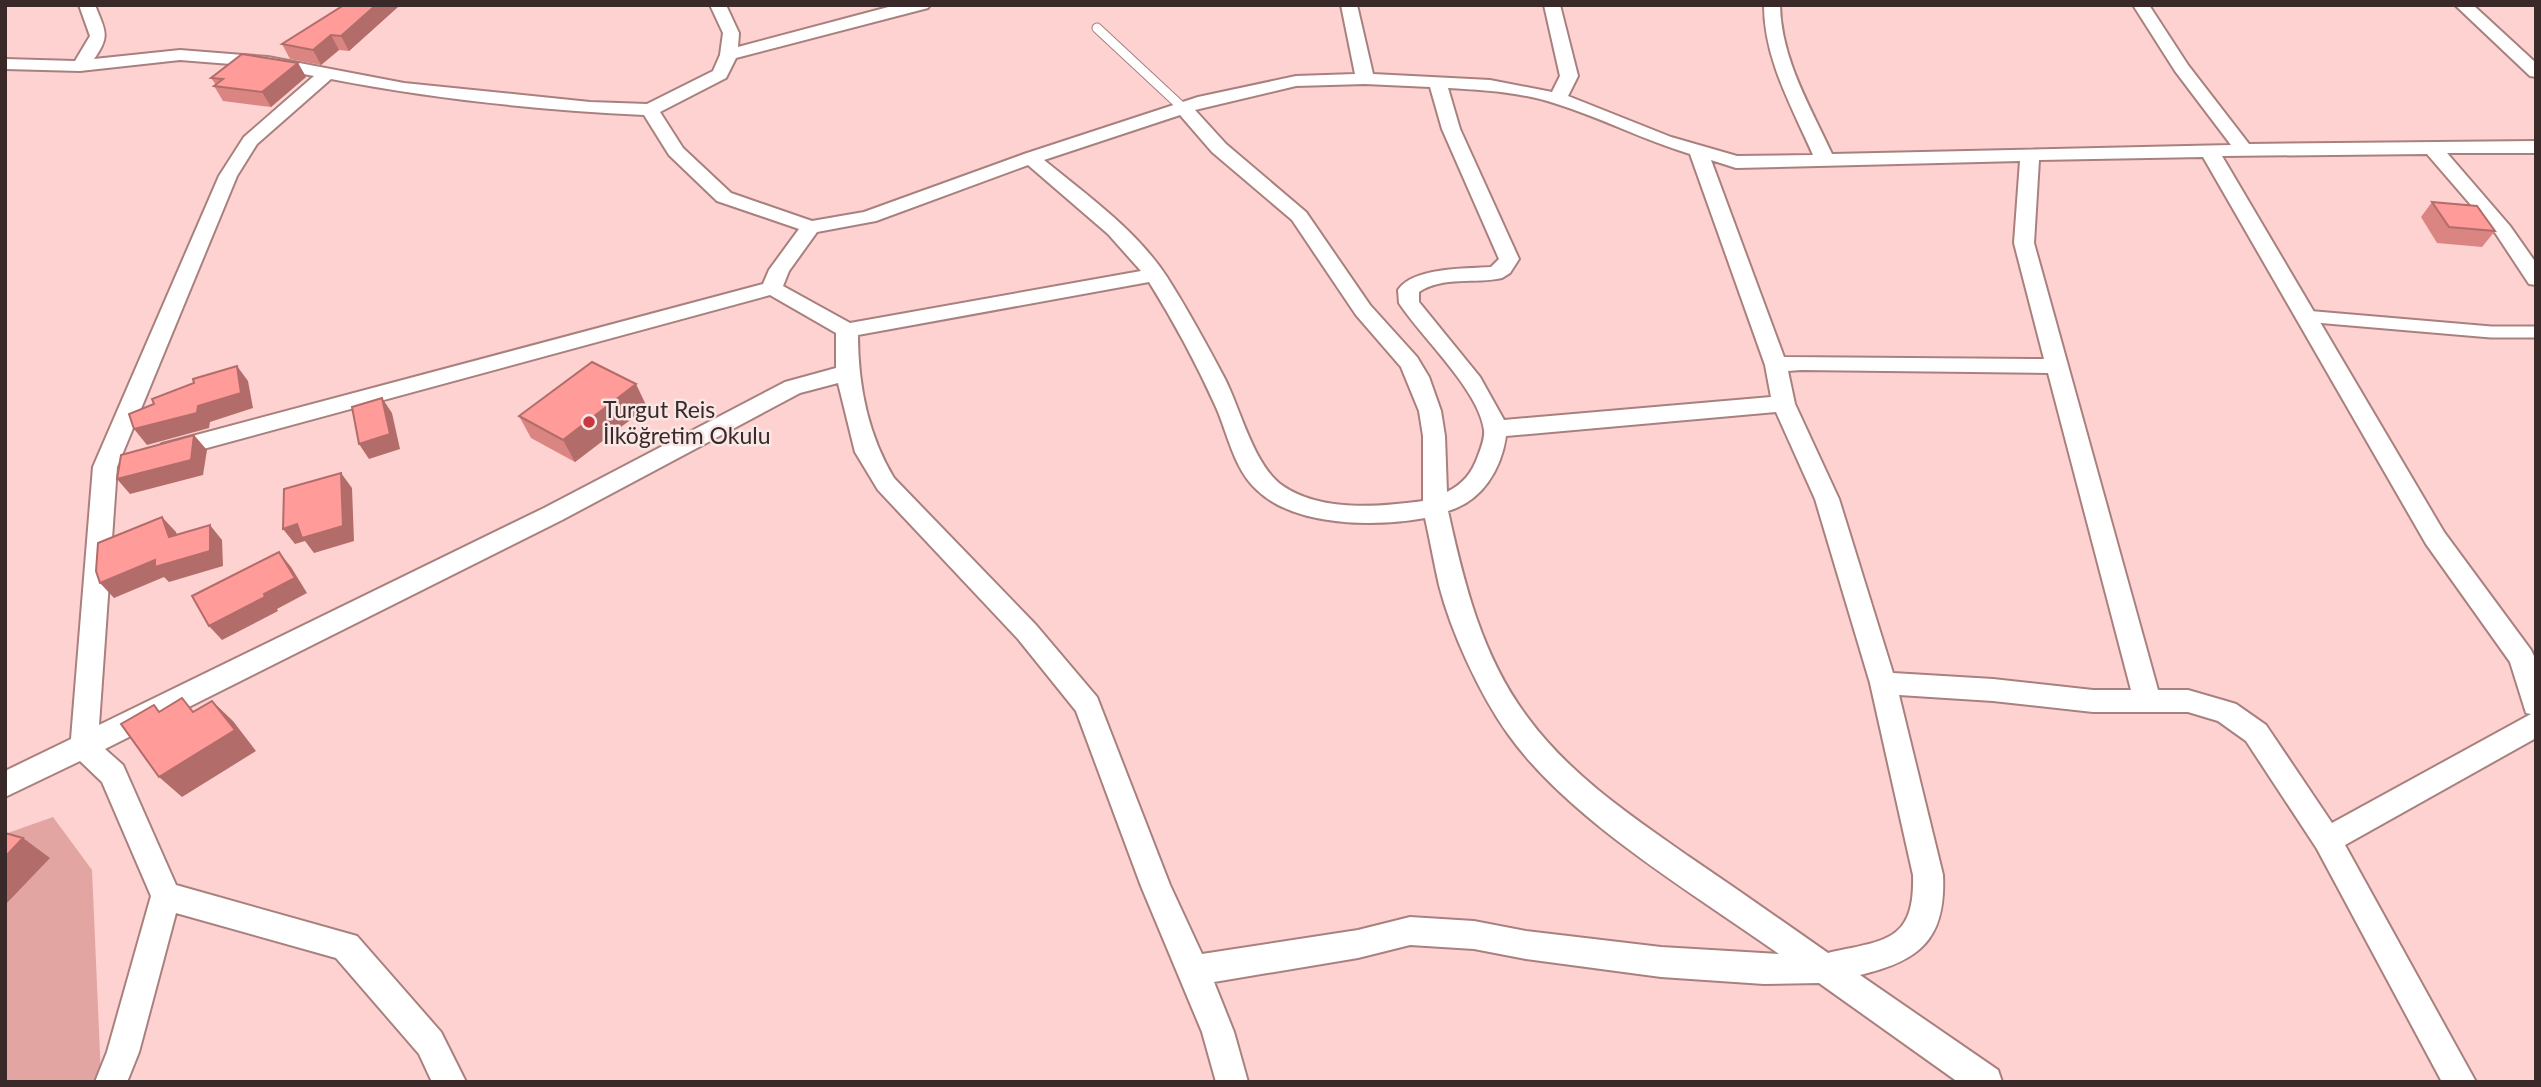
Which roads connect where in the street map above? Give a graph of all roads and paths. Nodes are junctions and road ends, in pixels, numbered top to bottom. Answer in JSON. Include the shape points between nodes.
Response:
{"nodes":[{"id":1,"x":87,"y":5,"type":"edge"},
{"id":2,"x":718,"y":5,"type":"edge"},
{"id":3,"x":922,"y":5,"type":"edge"},
{"id":4,"x":1349,"y":5,"type":"edge"},
{"id":5,"x":1552,"y":5,"type":"edge"},
{"id":6,"x":1772,"y":5,"type":"edge"},
{"id":7,"x":2141,"y":5,"type":"edge"},
{"id":8,"x":2463,"y":5,"type":"edge"},
{"id":9,"x":1097,"y":28,"type":"dead end"},
{"id":10,"x":290,"y":48,"type":"edge"},
{"id":11,"x":729,"y":54,"type":"junction"},
{"id":12,"x":268,"y":62,"type":"junction"},
{"id":13,"x":5,"y":64,"type":"edge"},
{"id":14,"x":80,"y":66,"type":"junction"},
{"id":15,"x":2536,"y":72,"type":"edge"},
{"id":16,"x":328,"y":73,"type":"junction"},
{"id":17,"x":1365,"y":79,"type":"junction"},
{"id":18,"x":1438,"y":83,"type":"junction"},
{"id":19,"x":1558,"y":98,"type":"junction"},
{"id":20,"x":1183,"y":108,"type":"junction"},
{"id":21,"x":650,"y":110,"type":"junction"},
{"id":22,"x":2536,"y":147,"type":"edge"},
{"id":23,"x":2432,"y":148,"type":"junction"},
{"id":24,"x":2208,"y":150,"type":"junction"},
{"id":25,"x":2244,"y":150,"type":"junction"},
{"id":26,"x":1698,"y":151,"type":"junction"},
{"id":27,"x":2030,"y":154,"type":"junction"},
{"id":28,"x":1031,"y":158,"type":"junction"},
{"id":29,"x":1825,"y":160,"type":"junction"},
{"id":30,"x":811,"y":226,"type":"junction"},
{"id":31,"x":1155,"y":275,"type":"junction"},
{"id":32,"x":2536,"y":279,"type":"edge"},
{"id":33,"x":772,"y":288,"type":"junction"},
{"id":34,"x":2304,"y":316,"type":"junction"},
{"id":35,"x":847,"y":330,"type":"junction"},
{"id":36,"x":2536,"y":332,"type":"edge"},
{"id":37,"x":1776,"y":365,"type":"junction"},
{"id":38,"x":2058,"y":366,"type":"junction"},
{"id":39,"x":847,"y":373,"type":"junction"},
{"id":40,"x":1784,"y":404,"type":"junction"},
{"id":41,"x":1495,"y":429,"type":"junction"},
{"id":42,"x":105,"y":467,"type":"junction"},
{"id":43,"x":1435,"y":506,"type":"junction"},
{"id":44,"x":2529,"y":658,"type":"edge"},
{"id":45,"x":1883,"y":683,"type":"junction"},
{"id":46,"x":2147,"y":699,"type":"junction"},
{"id":47,"x":2534,"y":726,"type":"edge"},
{"id":48,"x":84,"y":747,"type":"junction"},
{"id":49,"x":5,"y":785,"type":"edge"},
{"id":50,"x":2327,"y":840,"type":"junction"},
{"id":51,"x":166,"y":896,"type":"junction"},
{"id":52,"x":1826,"y":968,"type":"junction"},
{"id":53,"x":1195,"y":970,"type":"junction"},
{"id":54,"x":111,"y":1082,"type":"edge"},
{"id":55,"x":450,"y":1082,"type":"edge"},
{"id":56,"x":1232,"y":1082,"type":"edge"},
{"id":57,"x":1986,"y":1082,"type":"edge"},
{"id":58,"x":2460,"y":1082,"type":"edge"}],
"edges":[{"from":1,"to":14,"type":"street","via":[[99,32]]},
{"from":2,"to":11,"type":"street","via":[[730,33]]},
{"from":3,"to":11,"type":"street"},
{"from":4,"to":17,"type":"street"},
{"from":5,"to":19,"type":"street","via":[[1569,76]]},
{"from":6,"to":29,"type":"street","via":[[1777,51]]},
{"from":7,"to":25,"type":"street","via":[[2181,68]]},
{"from":8,"to":15,"type":"street"},
{"from":9,"to":20,"type":"lane"},
{"from":10,"to":12,"type":"street"},
{"from":11,"to":21,"type":"street","via":[[720,74]]},
{"from":12,"to":14,"type":"street","via":[[180,55]]},
{"from":12,"to":16,"type":"street"},
{"from":13,"to":14,"type":"street"},
{"from":16,"to":21,"type":"street","via":[[404,88]]},
{"from":16,"to":42,"type":"street","via":[[250,141],[228,176]]},
{"from":17,"to":18,"type":"street"},
{"from":17,"to":20,"type":"street","via":[[1296,81]]},
{"from":18,"to":19,"type":"street","via":[[1490,85]]},
{"from":18,"to":41,"type":"street","via":[[1461,155],[1508,260],[1495,273],[1413,284],[1408,290],[1409,303],[1478,392]]},
{"from":19,"to":26,"type":"street"},
{"from":20,"to":28,"type":"street"},
{"from":20,"to":43,"type":"street","via":[[1219,148],[1299,216],[1363,310],[1409,362],[1424,394],[1434,436]]},
{"from":21,"to":30,"type":"street","via":[[676,152],[724,197]]},
{"from":22,"to":23,"type":"street"},
{"from":23,"to":25,"type":"street"},
{"from":23,"to":32,"type":"street","via":[[2503,230]]},
{"from":24,"to":25,"type":"street"},
{"from":24,"to":27,"type":"street"},
{"from":24,"to":34,"type":"street"},
{"from":26,"to":29,"type":"street","via":[[1736,162]]},
{"from":26,"to":37,"type":"street"},
{"from":27,"to":29,"type":"street"},
{"from":27,"to":38,"type":"street","via":[[2024,243]]},
{"from":28,"to":30,"type":"street","via":[[869,217]]},
{"from":28,"to":31,"type":"street","via":[[1109,224]]},
{"from":30,"to":33,"type":"street","via":[[779,270]]},
{"from":31,"to":35,"type":"street"},
{"from":31,"to":43,"type":"street","via":[[1199,350],[1231,416],[1243,457],[1259,480],[1289,500],[1315,509],[1364,514]]},
{"from":33,"to":35,"type":"street"},
{"from":33,"to":42,"type":"street"},
{"from":34,"to":36,"type":"lane"},
{"from":34,"to":44,"type":"street","via":[[2435,538]]},
{"from":35,"to":39,"type":"street"},
{"from":37,"to":38,"type":"street"},
{"from":37,"to":40,"type":"street"},
{"from":38,"to":46,"type":"street"},
{"from":39,"to":48,"type":"street","via":[[793,387],[553,514]]},
{"from":39,"to":53,"type":"street","via":[[867,452],[886,484],[1027,632],[1087,705],[1156,886]]},
{"from":40,"to":41,"type":"street"},
{"from":40,"to":45,"type":"street","via":[[1827,499]]},
{"from":41,"to":43,"type":"street","via":[[1480,478],[1463,495]]},
{"from":42,"to":48,"type":"street"},
{"from":43,"to":52,"type":"street","via":[[1452,587],[1474,645],[1501,700],[1537,749],[1592,803]]},
{"from":44,"to":47,"type":"street"},
{"from":45,"to":46,"type":"street","via":[[2093,701]]},
{"from":45,"to":52,"type":"street","via":[[1928,875],[1929,900],[1924,922],[1904,945]]},
{"from":46,"to":50,"type":"street","via":[[2188,701],[2226,712],[2256,733]]},
{"from":47,"to":50,"type":"street"},
{"from":48,"to":49,"type":"street"},
{"from":48,"to":51,"type":"street","via":[[113,774]]},
{"from":50,"to":58,"type":"street"},
{"from":51,"to":54,"type":"street"},
{"from":51,"to":55,"type":"street","via":[[346,946],[430,1043]]},
{"from":52,"to":53,"type":"street","via":[[1661,962],[1474,935],[1410,932]]},
{"from":52,"to":57,"type":"street"},
{"from":53,"to":56,"type":"street"}]}
